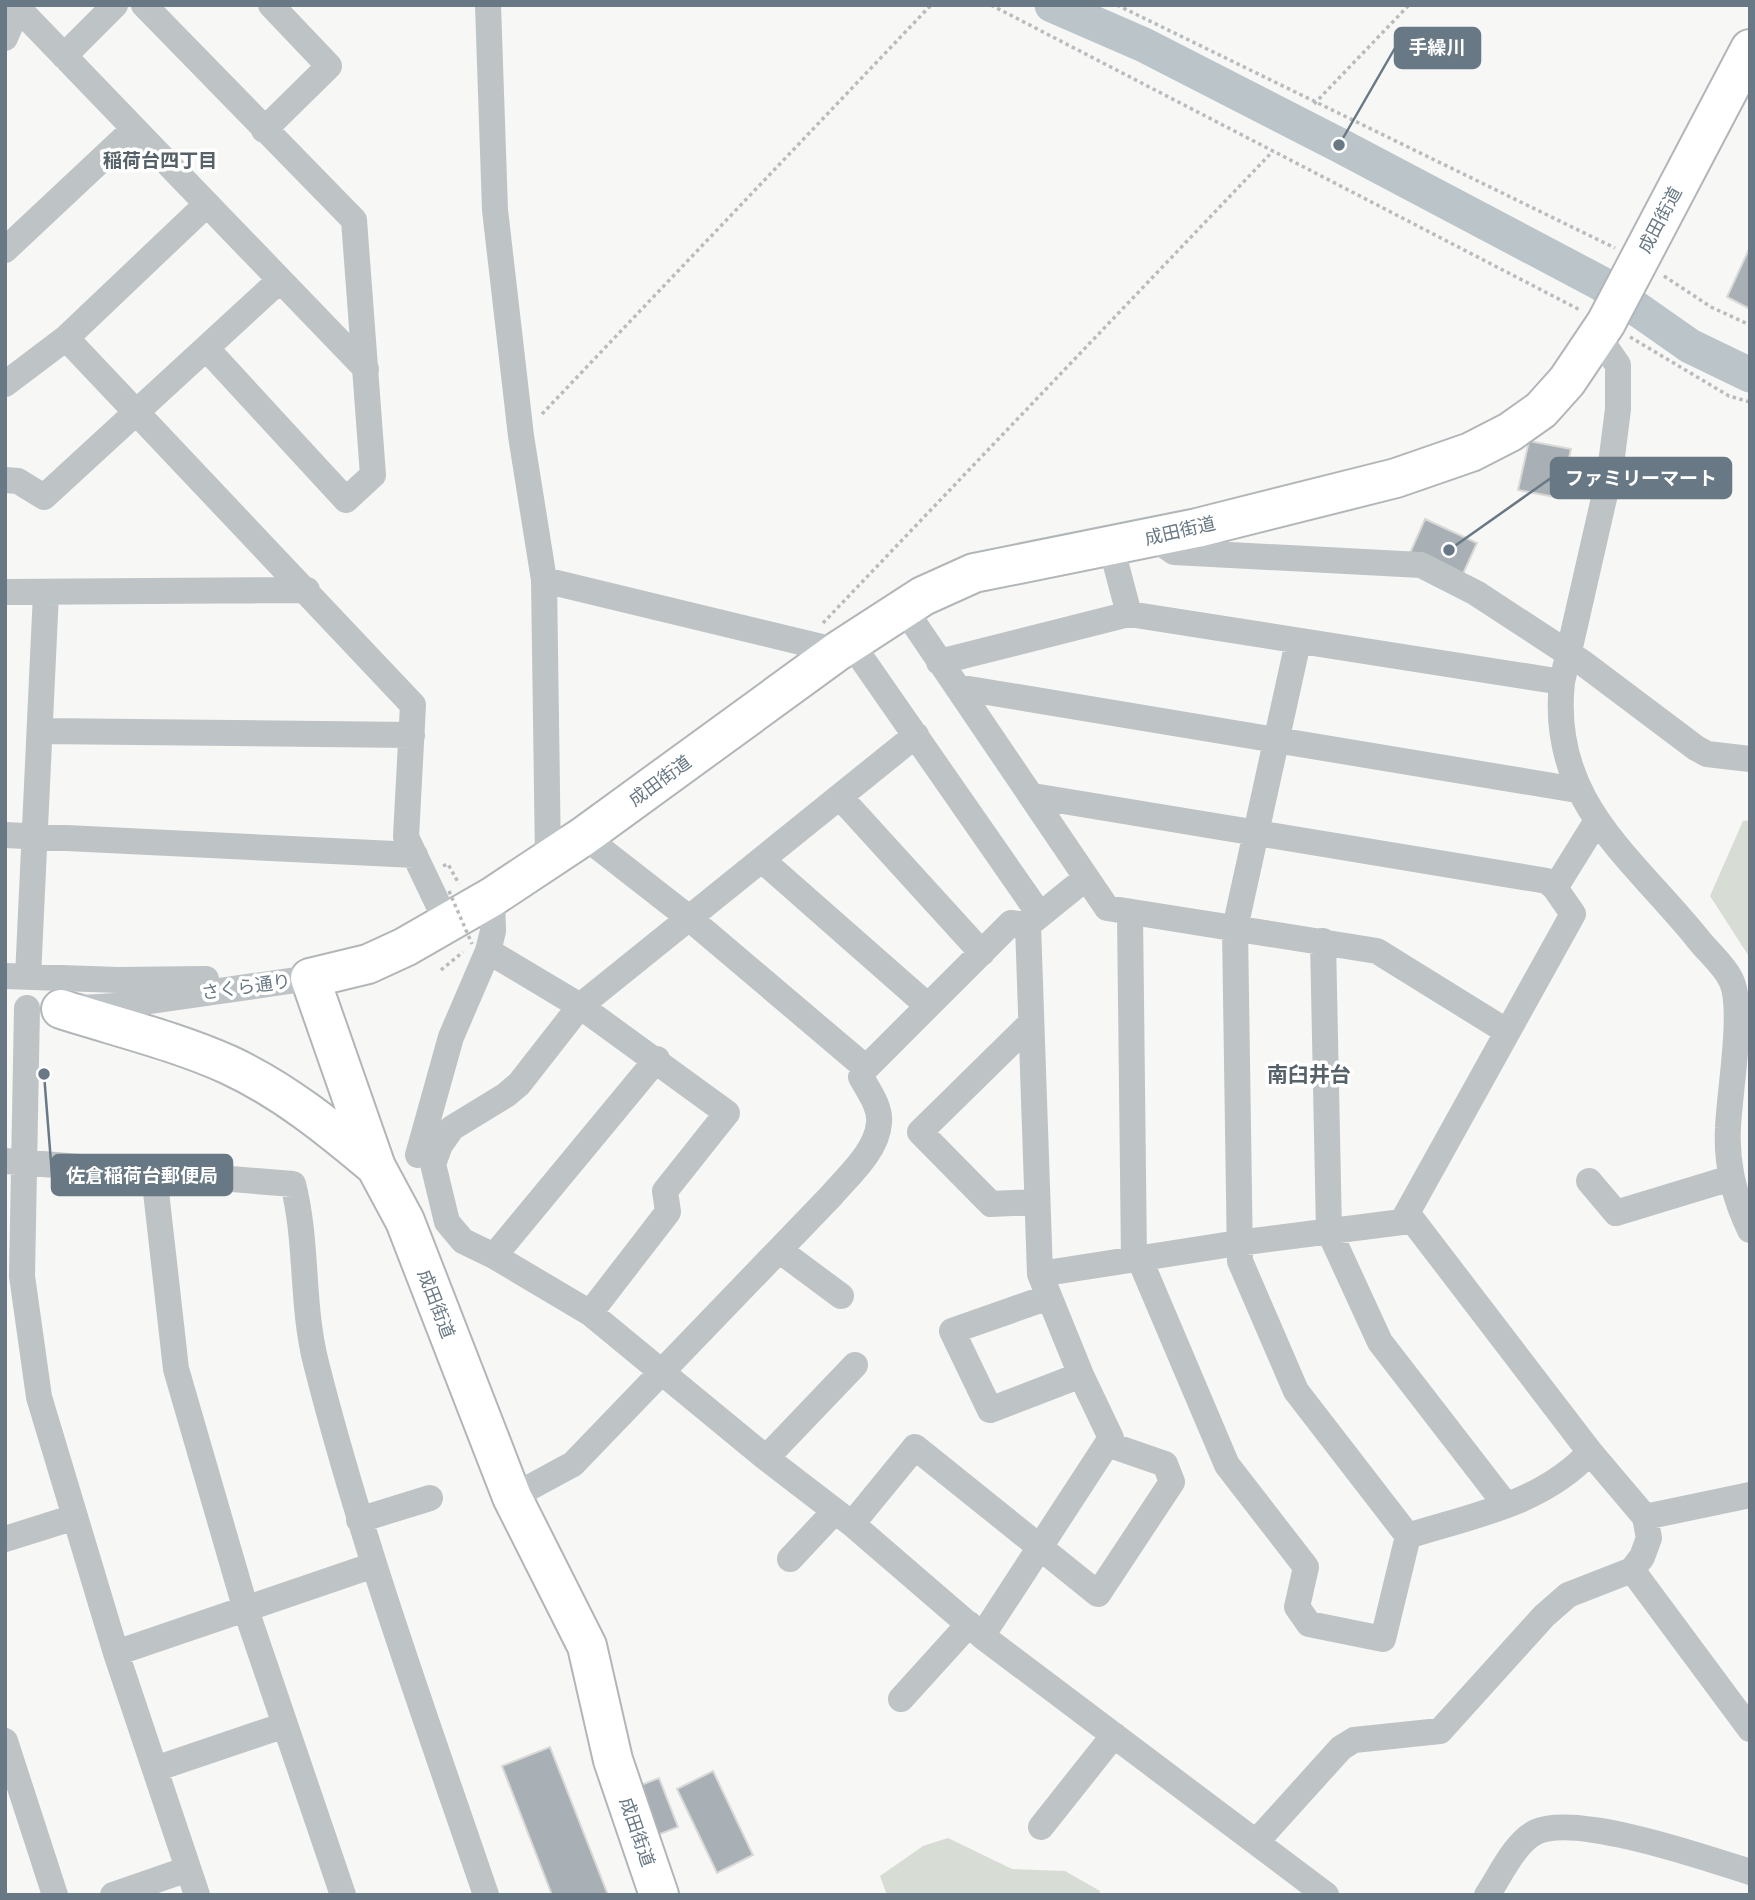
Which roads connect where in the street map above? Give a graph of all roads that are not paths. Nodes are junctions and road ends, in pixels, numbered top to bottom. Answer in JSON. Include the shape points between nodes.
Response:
{"nodes":[{"id":1,"x":115,"y":5,"type":"edge"},
{"id":2,"x":144,"y":5,"type":"edge"},
{"id":3,"x":271,"y":5,"type":"edge"},
{"id":4,"x":488,"y":5,"type":"edge"},
{"id":5,"x":18,"y":7,"type":"edge"},
{"id":6,"x":5,"y":38,"type":"edge"},
{"id":7,"x":1750,"y":50,"type":"edge"},
{"id":8,"x":64,"y":56,"type":"junction"},
{"id":9,"x":134,"y":129,"type":"junction"},
{"id":10,"x":264,"y":130,"type":"junction"},
{"id":11,"x":206,"y":204,"type":"junction"},
{"id":12,"x":5,"y":250,"type":"edge"},
{"id":13,"x":280,"y":280,"type":"junction"},
{"id":14,"x":1605,"y":325,"type":"junction"},
{"id":15,"x":66,"y":338,"type":"junction"},
{"id":16,"x":206,"y":348,"type":"junction"},
{"id":17,"x":366,"y":369,"type":"junction"},
{"id":18,"x":5,"y":384,"type":"edge"},
{"id":19,"x":136,"y":413,"type":"junction"},
{"id":20,"x":5,"y":480,"type":"edge"},
{"id":21,"x":1152,"y":537,"type":"junction"},
{"id":22,"x":1111,"y":546,"type":"junction"},
{"id":23,"x":544,"y":580,"type":"junction"},
{"id":24,"x":307,"y":590,"type":"junction"},
{"id":25,"x":5,"y":592,"type":"edge"},
{"id":26,"x":46,"y":593,"type":"junction"},
{"id":27,"x":903,"y":607,"type":"junction"},
{"id":28,"x":1129,"y":614,"type":"junction"},
{"id":29,"x":1298,"y":642,"type":"junction"},
{"id":30,"x":831,"y":645,"type":"junction"},
{"id":31,"x":1570,"y":655,"type":"junction"},
{"id":32,"x":939,"y":662,"type":"junction"},
{"id":33,"x":1562,"y":682,"type":"junction"},
{"id":34,"x":957,"y":687,"type":"junction"},
{"id":35,"x":41,"y":731,"type":"junction"},
{"id":36,"x":412,"y":735,"type":"junction"},
{"id":37,"x":916,"y":735,"type":"junction"},
{"id":38,"x":1276,"y":740,"type":"junction"},
{"id":39,"x":1750,"y":758,"type":"edge"},
{"id":40,"x":1577,"y":790,"type":"junction"},
{"id":41,"x":1033,"y":796,"type":"junction"},
{"id":42,"x":840,"y":797,"type":"junction"},
{"id":43,"x":1595,"y":822,"type":"junction"},
{"id":44,"x":1256,"y":833,"type":"junction"},
{"id":45,"x":5,"y":835,"type":"edge"},
{"id":46,"x":34,"y":836,"type":"junction"},
{"id":47,"x":584,"y":836,"type":"junction"},
{"id":48,"x":415,"y":855,"type":"junction"},
{"id":49,"x":548,"y":860,"type":"junction"},
{"id":50,"x":762,"y":860,"type":"junction"},
{"id":51,"x":1086,"y":878,"type":"junction"},
{"id":52,"x":1555,"y":888,"type":"junction"},
{"id":53,"x":1130,"y":913,"type":"junction"},
{"id":54,"x":689,"y":919,"type":"junction"},
{"id":55,"x":1034,"y":920,"type":"junction"},
{"id":56,"x":464,"y":927,"type":"junction"},
{"id":57,"x":1235,"y":928,"type":"junction"},
{"id":58,"x":1323,"y":942,"type":"junction"},
{"id":59,"x":982,"y":953,"type":"junction"},
{"id":60,"x":17,"y":976,"type":"edge"},
{"id":61,"x":310,"y":978,"type":"junction"},
{"id":62,"x":580,"y":1006,"type":"junction"},
{"id":63,"x":928,"y":1006,"type":"junction"},
{"id":64,"x":31,"y":1008,"type":"edge"},
{"id":65,"x":1030,"y":1024,"type":"junction"},
{"id":66,"x":1506,"y":1031,"type":"junction"},
{"id":67,"x":657,"y":1059,"type":"junction"},
{"id":68,"x":866,"y":1068,"type":"junction"},
{"id":69,"x":426,"y":1160,"type":"junction"},
{"id":70,"x":14,"y":1161,"type":"edge"},
{"id":71,"x":374,"y":1161,"type":"junction"},
{"id":72,"x":154,"y":1174,"type":"junction"},
{"id":73,"x":1731,"y":1178,"type":"junction"},
{"id":74,"x":1589,"y":1181,"type":"dead end"},
{"id":75,"x":1036,"y":1202,"type":"junction"},
{"id":76,"x":1407,"y":1213,"type":"junction"},
{"id":77,"x":1750,"y":1230,"type":"edge"},
{"id":78,"x":1329,"y":1231,"type":"junction"},
{"id":79,"x":1238,"y":1243,"type":"junction"},
{"id":80,"x":779,"y":1250,"type":"junction"},
{"id":81,"x":494,"y":1256,"type":"junction"},
{"id":82,"x":1137,"y":1260,"type":"junction"},
{"id":83,"x":1044,"y":1285,"type":"junction"},
{"id":84,"x":841,"y":1296,"type":"dead end"},
{"id":85,"x":590,"y":1313,"type":"junction"},
{"id":86,"x":855,"y":1366,"type":"dead end"},
{"id":87,"x":662,"y":1371,"type":"junction"},
{"id":88,"x":1081,"y":1375,"type":"junction"},
{"id":89,"x":1107,"y":1444,"type":"junction"},
{"id":90,"x":1590,"y":1452,"type":"junction"},
{"id":91,"x":766,"y":1458,"type":"junction"},
{"id":92,"x":1750,"y":1495,"type":"edge"},
{"id":93,"x":512,"y":1497,"type":"junction"},
{"id":94,"x":429,"y":1499,"type":"dead end"},
{"id":95,"x":1506,"y":1505,"type":"junction"},
{"id":96,"x":75,"y":1517,"type":"junction"},
{"id":97,"x":844,"y":1517,"type":"junction"},
{"id":98,"x":1645,"y":1517,"type":"junction"},
{"id":99,"x":359,"y":1520,"type":"junction"},
{"id":100,"x":1408,"y":1536,"type":"junction"},
{"id":101,"x":5,"y":1539,"type":"edge"},
{"id":102,"x":1039,"y":1546,"type":"junction"},
{"id":103,"x":790,"y":1559,"type":"dead end"},
{"id":104,"x":374,"y":1565,"type":"junction"},
{"id":105,"x":1632,"y":1570,"type":"junction"},
{"id":106,"x":246,"y":1610,"type":"junction"},
{"id":107,"x":975,"y":1630,"type":"junction"},
{"id":108,"x":116,"y":1653,"type":"junction"},
{"id":109,"x":901,"y":1699,"type":"dead end"},
{"id":110,"x":285,"y":1725,"type":"junction"},
{"id":111,"x":1750,"y":1729,"type":"edge"},
{"id":112,"x":1114,"y":1735,"type":"junction"},
{"id":113,"x":5,"y":1741,"type":"edge"},
{"id":114,"x":155,"y":1769,"type":"junction"},
{"id":115,"x":1041,"y":1827,"type":"dead end"},
{"id":116,"x":1256,"y":1842,"type":"junction"},
{"id":117,"x":188,"y":1869,"type":"junction"},
{"id":118,"x":1750,"y":1872,"type":"edge"},
{"id":119,"x":55,"y":1895,"type":"edge"},
{"id":120,"x":113,"y":1895,"type":"edge"},
{"id":121,"x":197,"y":1895,"type":"edge"},
{"id":122,"x":343,"y":1895,"type":"edge"},
{"id":123,"x":486,"y":1895,"type":"edge"},
{"id":124,"x":659,"y":1895,"type":"edge"},
{"id":125,"x":1326,"y":1895,"type":"edge"},
{"id":126,"x":1487,"y":1895,"type":"edge"}],
"edges":[{"from":1,"to":8,"type":"street"},
{"from":2,"to":10,"type":"street"},
{"from":3,"to":10,"type":"street","via":[[329,66]]},
{"from":4,"to":23,"type":"street","via":[[495,210],[521,436]]},
{"from":5,"to":6,"type":"street"},
{"from":5,"to":8,"type":"street"},
{"from":7,"to":14,"type":"highway","name":"成田街道"},
{"from":8,"to":9,"type":"street"},
{"from":9,"to":11,"type":"street"},
{"from":9,"to":12,"type":"street"},
{"from":10,"to":17,"type":"street","via":[[354,220]]},
{"from":11,"to":13,"type":"street"},
{"from":11,"to":15,"type":"street"},
{"from":13,"to":16,"type":"street"},
{"from":13,"to":17,"type":"street"},
{"from":14,"to":21,"type":"highway","name":"成田街道","via":[[1541,410],[1471,452],[1396,478]]},
{"from":14,"to":31,"type":"street","via":[[1618,365],[1618,409],[1610,472]]},
{"from":15,"to":18,"type":"street"},
{"from":15,"to":19,"type":"street"},
{"from":16,"to":17,"type":"street","via":[[346,500],[373,475]]},
{"from":16,"to":19,"type":"street"},
{"from":19,"to":20,"type":"street","via":[[44,497],[18,481]]},
{"from":19,"to":24,"type":"street"},
{"from":21,"to":22,"type":"highway","name":"成田街道"},
{"from":21,"to":31,"type":"street","via":[[1182,553],[1420,565],[1476,593]]},
{"from":22,"to":27,"type":"highway","name":"成田街道","via":[[974,573]]},
{"from":22,"to":28,"type":"street"},
{"from":23,"to":30,"type":"street"},
{"from":23,"to":49,"type":"street"},
{"from":24,"to":26,"type":"street"},
{"from":24,"to":36,"type":"street","via":[[413,705]]},
{"from":25,"to":26,"type":"street"},
{"from":26,"to":35,"type":"street"},
{"from":27,"to":30,"type":"highway","name":"成田街道"},
{"from":27,"to":32,"type":"street"},
{"from":28,"to":29,"type":"street"},
{"from":28,"to":32,"type":"street"},
{"from":29,"to":33,"type":"street"},
{"from":29,"to":38,"type":"street"},
{"from":30,"to":37,"type":"street"},
{"from":30,"to":47,"type":"highway","name":"成田街道"},
{"from":31,"to":33,"type":"street"},
{"from":31,"to":39,"type":"street","via":[[1696,748],[1715,756]]},
{"from":32,"to":34,"type":"street"},
{"from":33,"to":40,"type":"street","via":[[1559,705],[1565,751]]},
{"from":34,"to":38,"type":"street"},
{"from":34,"to":41,"type":"street"},
{"from":35,"to":36,"type":"street"},
{"from":35,"to":46,"type":"street"},
{"from":36,"to":48,"type":"street","via":[[406,837]]},
{"from":37,"to":42,"type":"street"},
{"from":37,"to":55,"type":"street"},
{"from":38,"to":40,"type":"street"},
{"from":38,"to":44,"type":"street"},
{"from":40,"to":43,"type":"street"},
{"from":41,"to":44,"type":"street"},
{"from":41,"to":51,"type":"street"},
{"from":42,"to":50,"type":"street"},
{"from":42,"to":59,"type":"street"},
{"from":43,"to":52,"type":"street"},
{"from":43,"to":73,"type":"street","via":[[1732,981],[1736,1019],[1727,1129]]},
{"from":44,"to":52,"type":"street","via":[[1547,881]]},
{"from":44,"to":57,"type":"street"},
{"from":45,"to":46,"type":"street"},
{"from":46,"to":48,"type":"street"},
{"from":46,"to":60,"type":"street"},
{"from":47,"to":49,"type":"highway","name":"成田街道"},
{"from":47,"to":54,"type":"street"},
{"from":48,"to":56,"type":"street"},
{"from":49,"to":56,"type":"highway","name":"成田街道","via":[[492,897]]},
{"from":50,"to":54,"type":"street"},
{"from":50,"to":63,"type":"street"},
{"from":51,"to":53,"type":"street","via":[[1107,908]]},
{"from":51,"to":55,"type":"street"},
{"from":52,"to":66,"type":"street","via":[[1573,914]]},
{"from":53,"to":57,"type":"street"},
{"from":53,"to":82,"type":"street"},
{"from":54,"to":62,"type":"street"},
{"from":54,"to":68,"type":"street"},
{"from":55,"to":59,"type":"street","via":[[1011,923]]},
{"from":55,"to":65,"type":"street"},
{"from":56,"to":61,"type":"highway","name":"成田街道","via":[[368,964]]},
{"from":56,"to":62,"type":"street"},
{"from":56,"to":69,"type":"street","via":[[451,1037]]},
{"from":57,"to":58,"type":"street"},
{"from":57,"to":79,"type":"street"},
{"from":58,"to":66,"type":"street","via":[[1377,951]]},
{"from":58,"to":78,"type":"street"},
{"from":59,"to":63,"type":"street"},
{"from":60,"to":61,"type":"street","name":"さくら通り"},
{"from":61,"to":64,"type":"street","name":"さくら通り","via":[[115,1006]]},
{"from":61,"to":71,"type":"highway","name":"成田街道"},
{"from":62,"to":67,"type":"street"},
{"from":62,"to":69,"type":"street","via":[[519,1084],[452,1128]]},
{"from":63,"to":68,"type":"street"},
{"from":64,"to":70,"type":"street"},
{"from":64,"to":71,"type":"highway","via":[[180,1046],[230,1066],[276,1091]]},
{"from":65,"to":75,"type":"street"},
{"from":65,"to":75,"type":"street","via":[[920,1132],[991,1204]]},
{"from":66,"to":76,"type":"street"},
{"from":67,"to":81,"type":"street"},
{"from":67,"to":85,"type":"street","via":[[727,1113],[665,1191],[668,1212]]},
{"from":68,"to":80,"type":"street","via":[[861,1077],[877,1107],[880,1124],[866,1156]]},
{"from":69,"to":71,"type":"street"},
{"from":69,"to":81,"type":"street","via":[[447,1222],[463,1241]]},
{"from":70,"to":72,"type":"street"},
{"from":70,"to":96,"type":"street","via":[[29,1341],[39,1397]]},
{"from":71,"to":93,"type":"highway","name":"成田街道","via":[[405,1221]]},
{"from":72,"to":99,"type":"street","via":[[293,1184],[301,1218],[304,1297],[315,1359]]},
{"from":72,"to":106,"type":"street","via":[[176,1369]]},
{"from":73,"to":74,"type":"street","via":[[1616,1213]]},
{"from":73,"to":77,"type":"street"},
{"from":75,"to":83,"type":"street"},
{"from":76,"to":78,"type":"street","via":[[1402,1222]]},
{"from":76,"to":90,"type":"street"},
{"from":78,"to":79,"type":"street"},
{"from":78,"to":95,"type":"street","via":[[1381,1342]]},
{"from":79,"to":82,"type":"street"},
{"from":79,"to":100,"type":"street","via":[[1240,1261],[1296,1391]]},
{"from":80,"to":84,"type":"street"},
{"from":80,"to":87,"type":"street"},
{"from":81,"to":85,"type":"street"},
{"from":82,"to":83,"type":"street"},
{"from":82,"to":100,"type":"street","via":[[1227,1465],[1306,1567],[1297,1606],[1309,1624],[1382,1639]]},
{"from":83,"to":88,"type":"street"},
{"from":83,"to":88,"type":"street","via":[[952,1331],[990,1410]]},
{"from":85,"to":87,"type":"street"},
{"from":86,"to":91,"type":"street"},
{"from":87,"to":91,"type":"street"},
{"from":87,"to":93,"type":"street","via":[[573,1464]]},
{"from":88,"to":89,"type":"street","via":[[1111,1438]]},
{"from":89,"to":102,"type":"street"},
{"from":89,"to":102,"type":"street","via":[[1165,1464],[1172,1482],[1098,1594]]},
{"from":90,"to":95,"type":"street","via":[[1569,1474],[1538,1494]]},
{"from":90,"to":98,"type":"street"},
{"from":91,"to":97,"type":"street"},
{"from":92,"to":98,"type":"street"},
{"from":93,"to":124,"type":"highway","name":"成田街道","via":[[587,1646],[613,1760]]},
{"from":94,"to":99,"type":"street"},
{"from":95,"to":100,"type":"street"},
{"from":96,"to":101,"type":"street"},
{"from":96,"to":108,"type":"street"},
{"from":97,"to":102,"type":"street","via":[[915,1447]]},
{"from":97,"to":103,"type":"street"},
{"from":97,"to":107,"type":"street"},
{"from":98,"to":105,"type":"street","via":[[1649,1538]]},
{"from":99,"to":104,"type":"street"},
{"from":102,"to":107,"type":"street"},
{"from":104,"to":106,"type":"street"},
{"from":104,"to":123,"type":"street"},
{"from":105,"to":111,"type":"street"},
{"from":105,"to":116,"type":"street","via":[[1568,1595],[1440,1731],[1354,1740],[1341,1748]]},
{"from":106,"to":108,"type":"street"},
{"from":106,"to":110,"type":"street"},
{"from":107,"to":109,"type":"street"},
{"from":107,"to":112,"type":"street"},
{"from":108,"to":114,"type":"street"},
{"from":110,"to":114,"type":"street"},
{"from":110,"to":122,"type":"street"},
{"from":112,"to":115,"type":"street"},
{"from":112,"to":116,"type":"street"},
{"from":113,"to":119,"type":"street"},
{"from":114,"to":117,"type":"street"},
{"from":116,"to":125,"type":"street"},
{"from":117,"to":120,"type":"street"},
{"from":117,"to":121,"type":"street"},
{"from":118,"to":126,"type":"street","via":[[1658,1843],[1578,1827],[1537,1832],[1519,1847]]}]}
